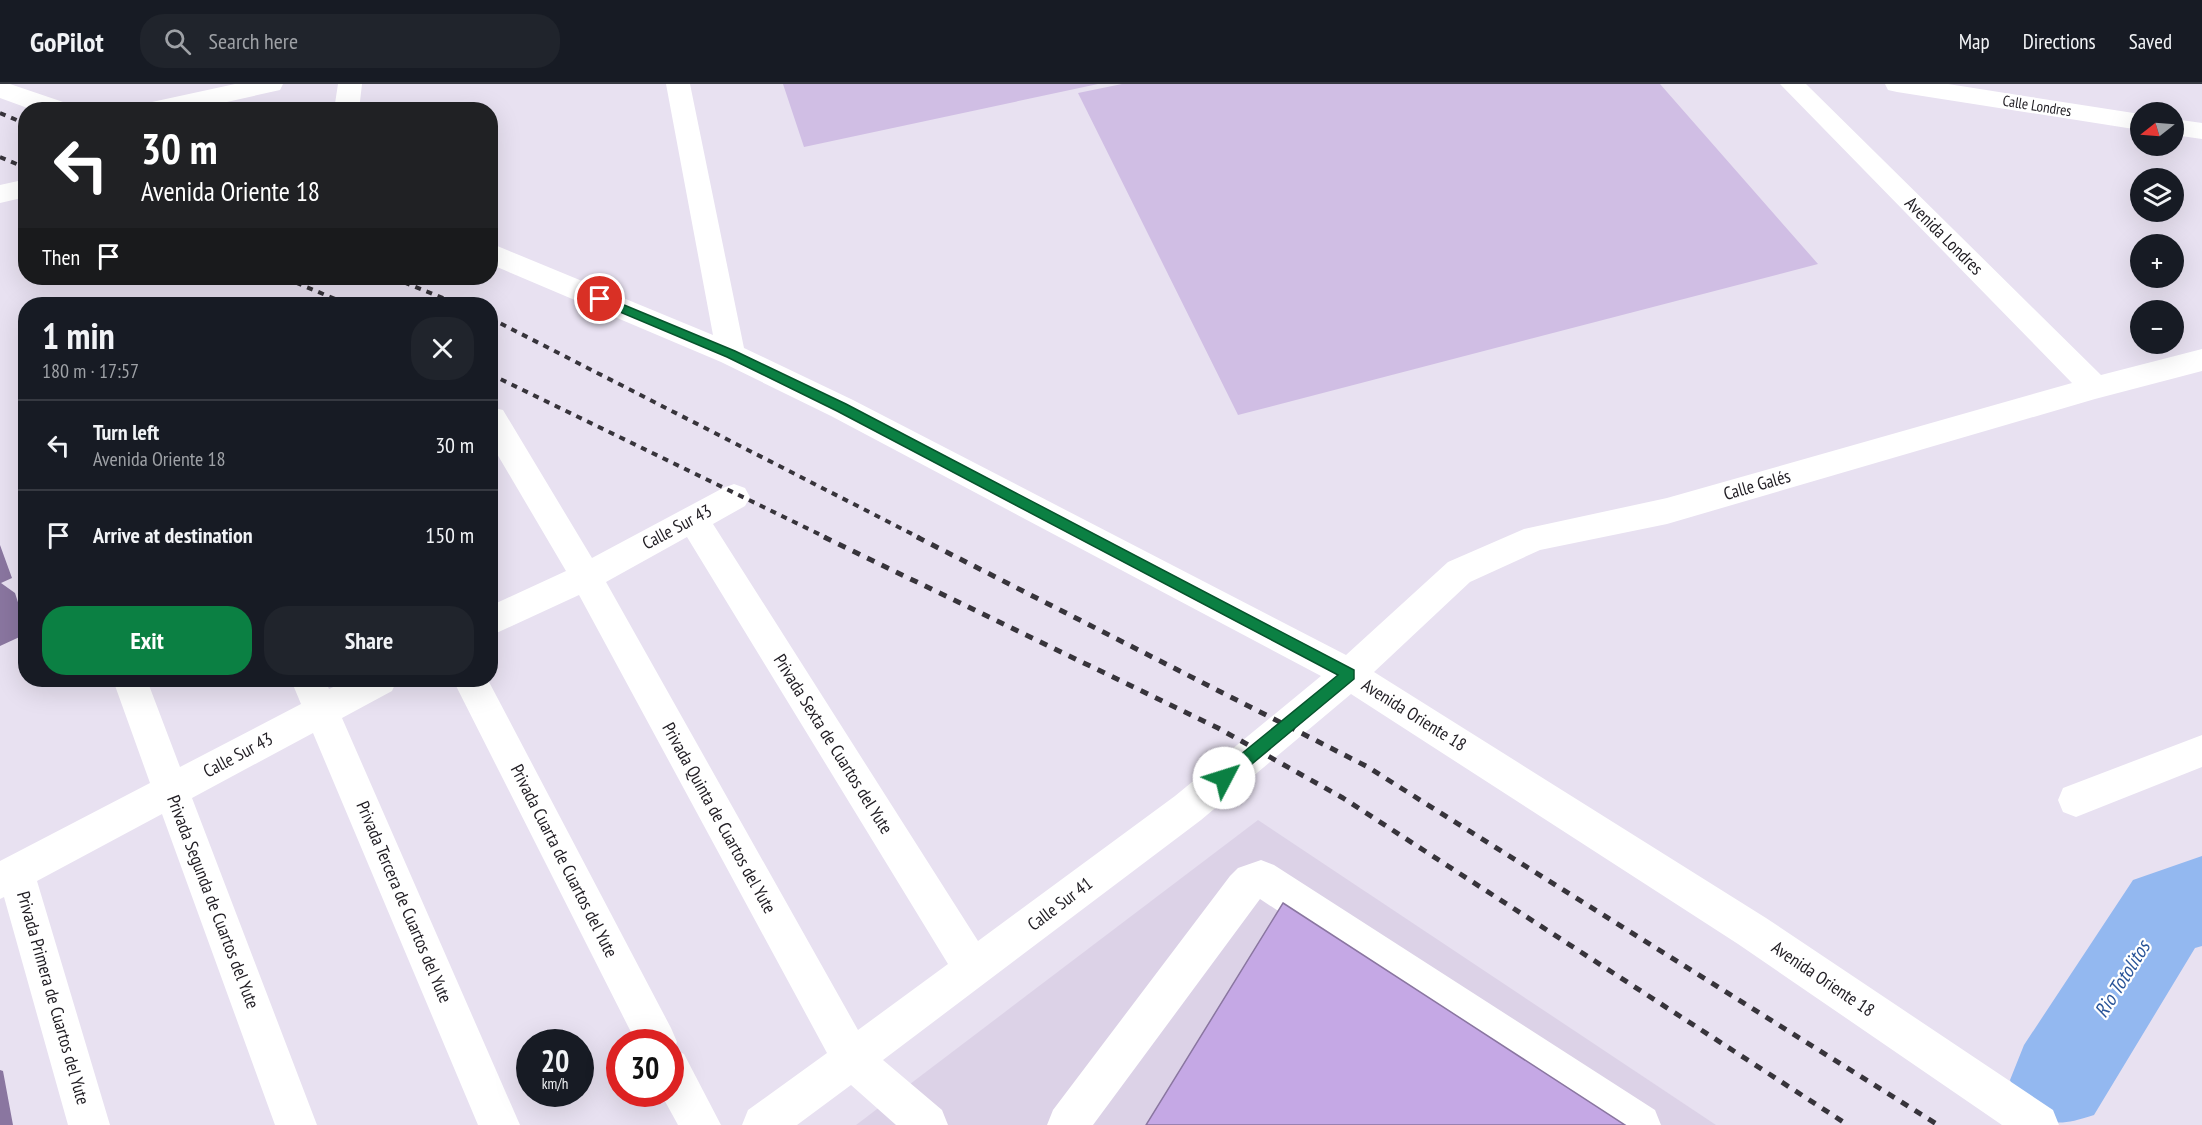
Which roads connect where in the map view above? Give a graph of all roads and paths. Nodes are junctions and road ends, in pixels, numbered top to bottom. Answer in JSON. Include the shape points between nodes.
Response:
{"nodes":[{"id":1,"x":271,"y":84,"type":"edge"},
{"id":2,"x":350,"y":84,"type":"edge"},
{"id":3,"x":678,"y":84,"type":"edge"},
{"id":4,"x":1792,"y":84,"type":"edge"},
{"id":5,"x":1897,"y":84,"type":"edge"},
{"id":6,"x":0,"y":89,"type":"edge"},
{"id":7,"x":37,"y":102,"type":"edge"},
{"id":8,"x":189,"y":102,"type":"edge"},
{"id":9,"x":347,"y":102,"type":"edge"},
{"id":10,"x":2130,"y":120,"type":"edge"},
{"id":11,"x":2184,"y":128,"type":"edge"},
{"id":12,"x":2202,"y":131,"type":"edge"},
{"id":13,"x":498,"y":256,"type":"edge"},
{"id":14,"x":731,"y":354,"type":"junction"},
{"id":15,"x":2202,"y":360,"type":"edge"},
{"id":16,"x":2095,"y":388,"type":"junction"},
{"id":17,"x":498,"y":428,"type":"edge"},
{"id":18,"x":734,"y":497,"type":"dead end"},
{"id":19,"x":693,"y":519,"type":"junction"},
{"id":20,"x":586,"y":576,"type":"junction"},
{"id":21,"x":498,"y":618,"type":"edge"},
{"id":22,"x":1349,"y":674,"type":"junction"},
{"id":23,"x":133,"y":687,"type":"edge"},
{"id":24,"x":350,"y":687,"type":"edge"},
{"id":25,"x":474,"y":687,"type":"edge"},
{"id":26,"x":316,"y":695,"type":"edge"},
{"id":27,"x":2202,"y":751,"type":"edge"},
{"id":28,"x":171,"y":790,"type":"junction"},
{"id":29,"x":2076,"y":800,"type":"dead end"},
{"id":30,"x":8,"y":876,"type":"edge"},
{"id":31,"x":973,"y":969,"type":"junction"},
{"id":32,"x":650,"y":1029,"type":"edge"},
{"id":33,"x":852,"y":1059,"type":"junction"},
{"id":34,"x":684,"y":1095,"type":"edge"},
{"id":35,"x":89,"y":1125,"type":"edge"},
{"id":36,"x":296,"y":1125,"type":"edge"},
{"id":37,"x":499,"y":1125,"type":"edge"},
{"id":38,"x":700,"y":1125,"type":"edge"},
{"id":39,"x":763,"y":1125,"type":"edge"},
{"id":40,"x":927,"y":1125,"type":"edge"},
{"id":41,"x":1068,"y":1125,"type":"edge"},
{"id":42,"x":1640,"y":1125,"type":"edge"},
{"id":43,"x":2038,"y":1125,"type":"edge"}],
"edges":[{"from":1,"to":8,"type":"street"},
{"from":2,"to":9,"type":"street"},
{"from":3,"to":14,"type":"street"},
{"from":4,"to":16,"type":"street","name":"Avenida Londres"},
{"from":5,"to":10,"type":"street","name":"Calle Londres"},
{"from":6,"to":7,"type":"street"},
{"from":11,"to":12,"type":"street"},
{"from":13,"to":14,"type":"street","name":"Avenida Oriente 18"},
{"from":14,"to":22,"type":"street","name":"Avenida Oriente 18","via":[[842,408]]},
{"from":15,"to":16,"type":"street","name":"Calle Galés"},
{"from":16,"to":22,"type":"street","name":"Calle Galés","via":[[1667,511],[1535,538],[1459,572]]},
{"from":17,"to":20,"type":"street","name":"Privada Quinta de Cuartos del Yute"},
{"from":18,"to":19,"type":"street","name":"Calle Sur 43"},
{"from":19,"to":20,"type":"street","name":"Calle Sur 43"},
{"from":19,"to":31,"type":"street","name":"Privada Sexta de Cuartos del Yute"},
{"from":20,"to":21,"type":"street","name":"Calle Sur 43"},
{"from":20,"to":33,"type":"street","name":"Privada Quinta de Cuartos del Yute"},
{"from":22,"to":31,"type":"street","name":"Calle Sur 41","via":[[1188,808]]},
{"from":22,"to":43,"type":"street","name":"Avenida Oriente 18","via":[[1752,931]]},
{"from":23,"to":28,"type":"street","name":"Privada Segunda de Cuartos del Yute"},
{"from":24,"to":26,"type":"street","name":"Calle Sur 43"},
{"from":25,"to":32,"type":"street","name":"Privada Cuarta de Cuartos del Yute"},
{"from":26,"to":28,"type":"street","name":"Calle Sur 43"},
{"from":26,"to":37,"type":"street","name":"Privada Tercera de Cuartos del Yute"},
{"from":27,"to":29,"type":"street"},
{"from":28,"to":30,"type":"street","name":"Calle Sur 43"},
{"from":28,"to":36,"type":"street","name":"Privada Segunda de Cuartos del Yute"},
{"from":30,"to":35,"type":"street","name":"Privada Primera de Cuartos del Yute"},
{"from":31,"to":33,"type":"street","name":"Calle Sur 41"},
{"from":33,"to":39,"type":"street","name":"Calle Sur 41"},
{"from":33,"to":40,"type":"street","name":"Privada Quinta de Cuartos del Yute"},
{"from":34,"to":38,"type":"street"},
{"from":41,"to":42,"type":"street","via":[[1243,889],[1261,878]]}]}
